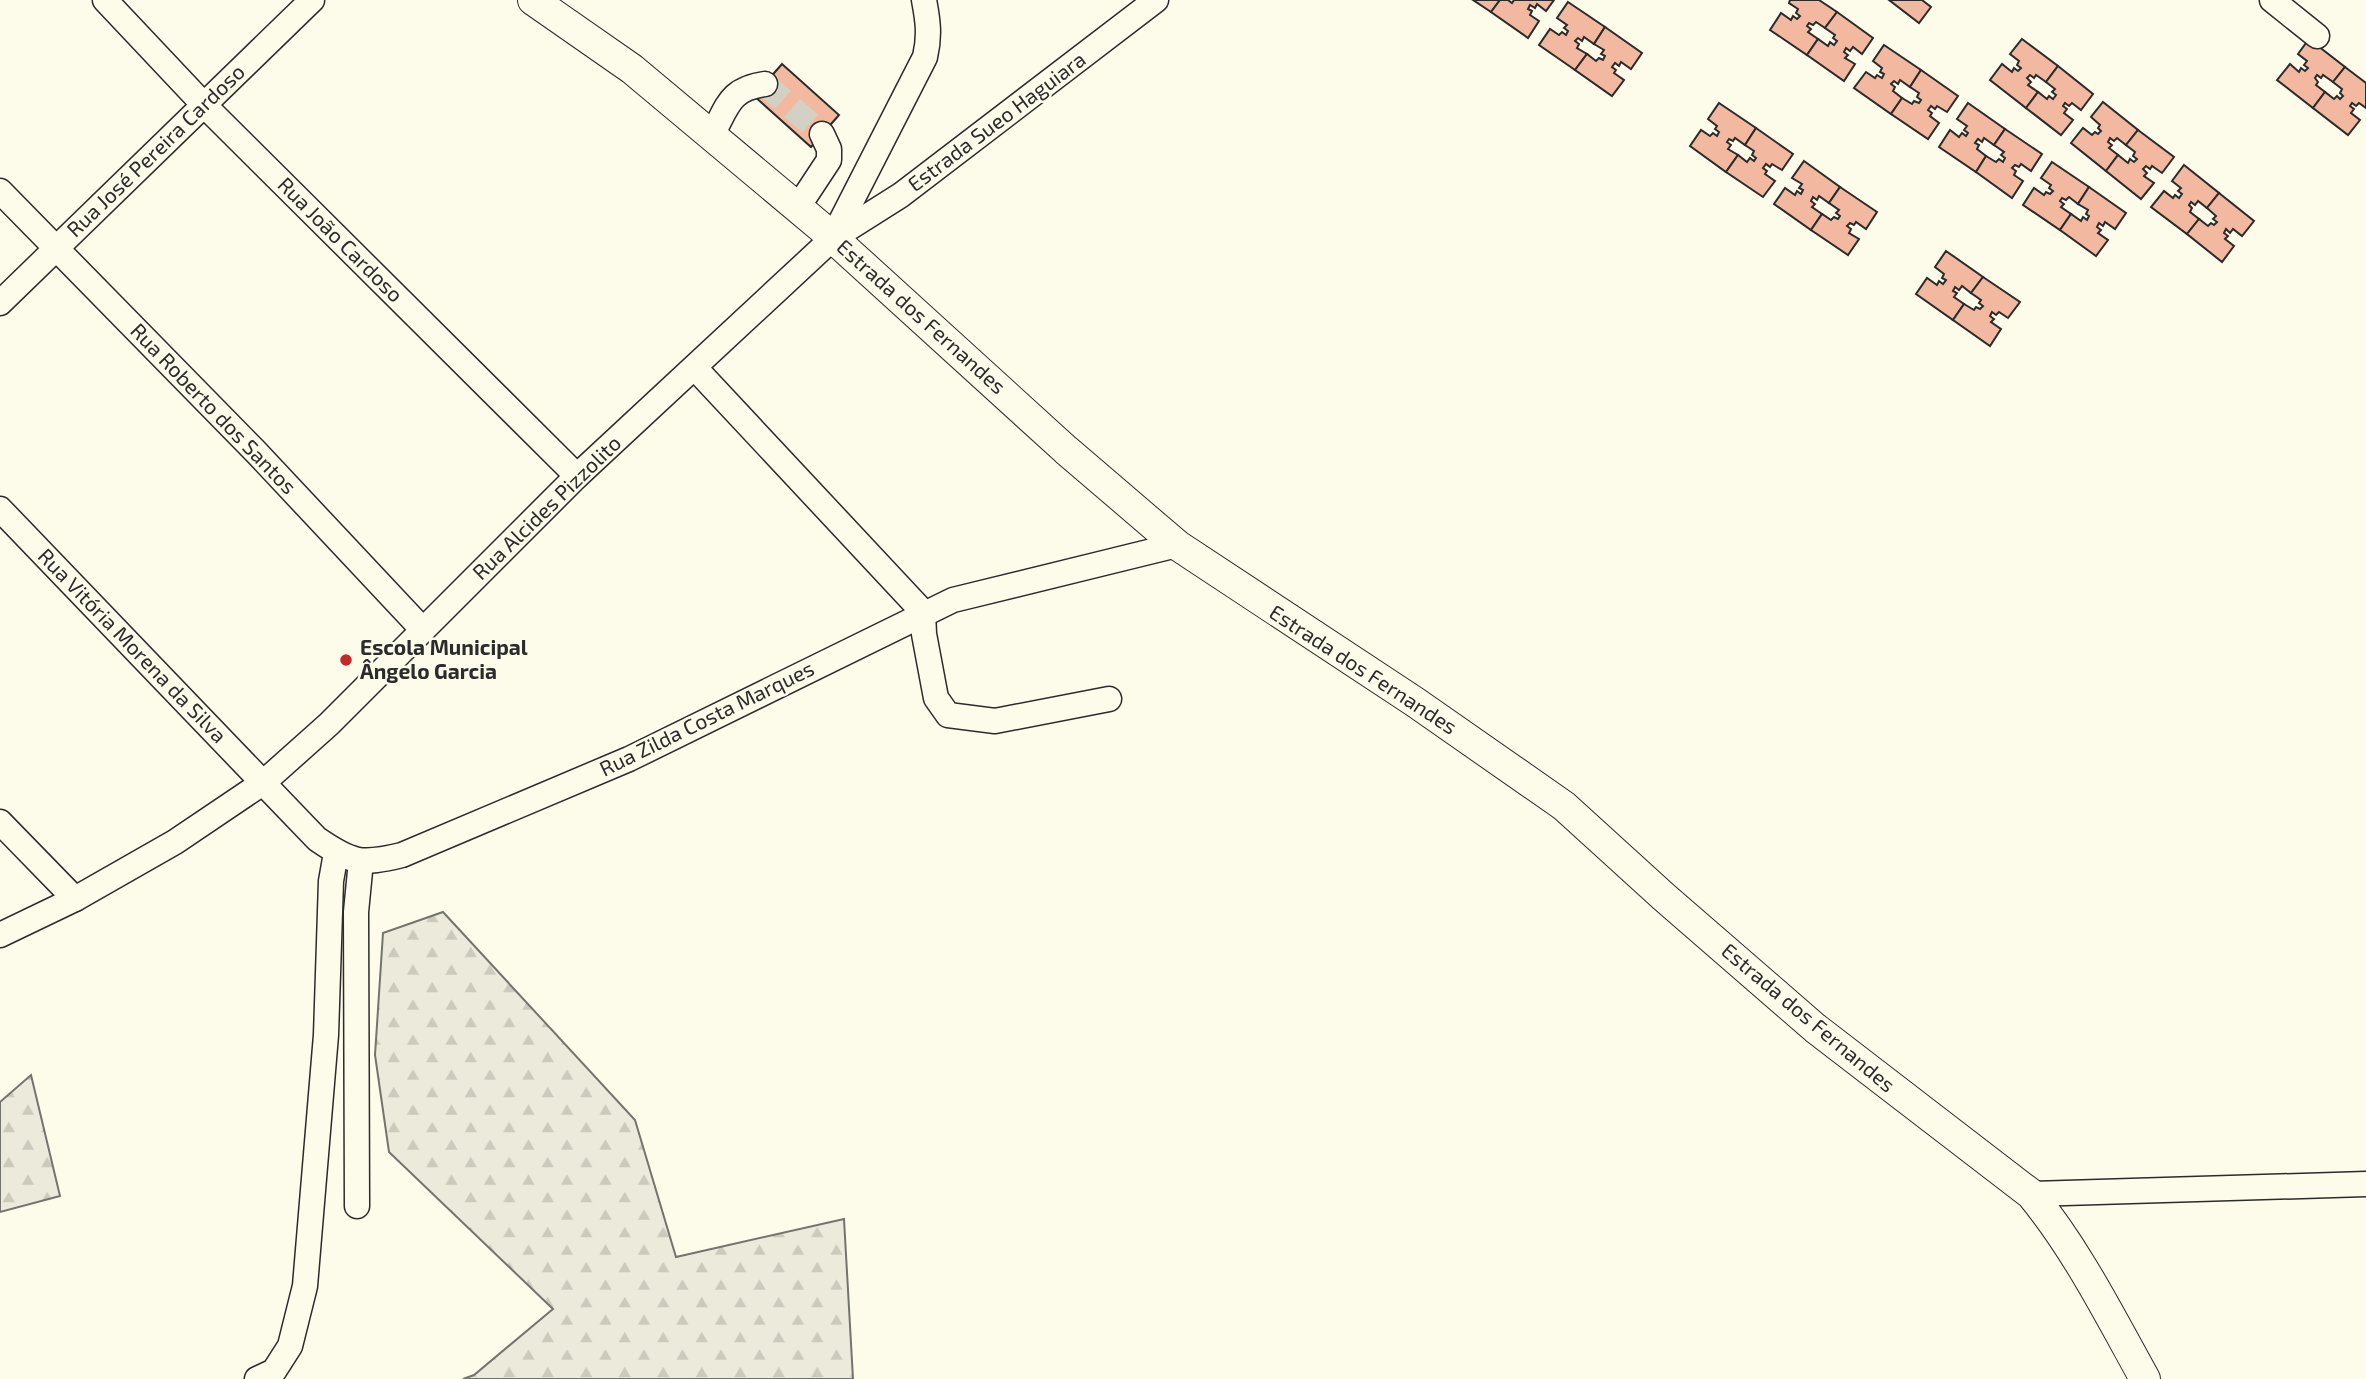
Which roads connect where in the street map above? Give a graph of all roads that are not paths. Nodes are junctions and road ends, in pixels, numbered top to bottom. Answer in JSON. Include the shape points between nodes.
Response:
{"nodes":[{"id":1,"x":105,"y":0,"type":"edge"},
{"id":2,"x":312,"y":0,"type":"edge"},
{"id":3,"x":533,"y":0,"type":"edge"},
{"id":4,"x":924,"y":0,"type":"edge"},
{"id":5,"x":1156,"y":0,"type":"edge"},
{"id":6,"x":2272,"y":0,"type":"edge"},
{"id":7,"x":2317,"y":36,"type":"dead end"},
{"id":8,"x":765,"y":84,"type":"dead end"},
{"id":9,"x":204,"y":105,"type":"junction"},
{"id":10,"x":822,"y":134,"type":"tunnel mouth"},
{"id":11,"x":712,"y":135,"type":"junction"},
{"id":12,"x":0,"y":191,"type":"edge"},
{"id":13,"x":798,"y":207,"type":"junction"},
{"id":14,"x":833,"y":238,"type":"junction"},
{"id":15,"x":57,"y":247,"type":"junction"},
{"id":16,"x":0,"y":303,"type":"edge"},
{"id":17,"x":695,"y":368,"type":"junction"},
{"id":18,"x":577,"y":476,"type":"junction"},
{"id":19,"x":0,"y":509,"type":"edge"},
{"id":20,"x":1177,"y":545,"type":"junction"},
{"id":21,"x":923,"y":612,"type":"junction"},
{"id":22,"x":423,"y":630,"type":"junction"},
{"id":23,"x":1110,"y":699,"type":"dead end"},
{"id":24,"x":264,"y":782,"type":"junction"},
{"id":25,"x":0,"y":822,"type":"edge"},
{"id":26,"x":336,"y":852,"type":"junction"},
{"id":27,"x":361,"y":861,"type":"junction"},
{"id":28,"x":75,"y":899,"type":"junction"},
{"id":29,"x":0,"y":935,"type":"edge"},
{"id":30,"x":2366,"y":1184,"type":"edge"},
{"id":31,"x":2031,"y":1194,"type":"junction"},
{"id":32,"x":357,"y":1206,"type":"dead end"},
{"id":33,"x":257,"y":1379,"type":"edge"},
{"id":34,"x":2145,"y":1379,"type":"edge"}],
"edges":[{"from":1,"to":9,"type":"street","name":"Rua João Cardoso"},
{"from":2,"to":9,"type":"street","name":"Rua José Pereira Cardoso"},
{"from":3,"to":11,"type":"main road","name":"Estrada dos Fernandes","via":[[632,69]]},
{"from":4,"to":14,"type":"street","via":[[930,40],[925,57]]},
{"from":5,"to":14,"type":"street","name":"Estrada Sueo Haguiara","via":[[901,195]]},
{"from":6,"to":7,"type":"street"},
{"from":8,"to":11,"type":"street","via":[[735,93]]},
{"from":9,"to":15,"type":"street","name":"Rua José Pereira Cardoso"},
{"from":9,"to":18,"type":"street","name":"Rua João Cardoso"},
{"from":10,"to":13,"type":"street","via":[[830,160]]},
{"from":11,"to":13,"type":"main road","name":"Estrada dos Fernandes"},
{"from":12,"to":15,"type":"street","name":"Rua Roberto dos Santos"},
{"from":13,"to":14,"type":"main road","name":"Estrada dos Fernandes"},
{"from":14,"to":17,"type":"street","name":"Rua Alcides Pizzolito"},
{"from":14,"to":20,"type":"main road","name":"Estrada dos Fernandes"},
{"from":15,"to":16,"type":"street","name":"Rua José Pereira Cardoso"},
{"from":15,"to":22,"type":"street","name":"Rua Roberto dos Santos"},
{"from":17,"to":18,"type":"street","name":"Rua Alcides Pizzolito"},
{"from":17,"to":21,"type":"street"},
{"from":18,"to":22,"type":"street","name":"Rua Alcides Pizzolito"},
{"from":19,"to":24,"type":"street","name":"Rua Vitória Morena da Silva"},
{"from":20,"to":21,"type":"street","name":"Rua Zilda Costa Marques","via":[[953,600]]},
{"from":20,"to":31,"type":"main road","name":"Estrada dos Fernandes","via":[[1564,806],[1815,1028]]},
{"from":21,"to":23,"type":"street","via":[[936,698],[948,715],[995,721]]},
{"from":21,"to":27,"type":"street","name":"Rua Zilda Costa Marques","via":[[629,759],[402,855]]},
{"from":22,"to":24,"type":"street","name":"Rua Alcides Pizzolito"},
{"from":24,"to":26,"type":"street","name":"Rua Zilda Costa Marques","via":[[317,839]]},
{"from":24,"to":28,"type":"street","name":"Rua Alcides Pizzolito","via":[[175,842]]},
{"from":25,"to":28,"type":"street"},
{"from":26,"to":27,"type":"street","name":"Rua Zilda Costa Marques"},
{"from":26,"to":33,"type":"street","via":[[305,1286],[290,1346],[274,1371]]},
{"from":27,"to":32,"type":"street","via":[[356,912]]},
{"from":28,"to":29,"type":"street","name":"Rua Alcides Pizzolito"},
{"from":30,"to":31,"type":"street"},
{"from":31,"to":34,"type":"main road","name":"Estrada dos Fernandes","via":[[2086,1273]]}]}
